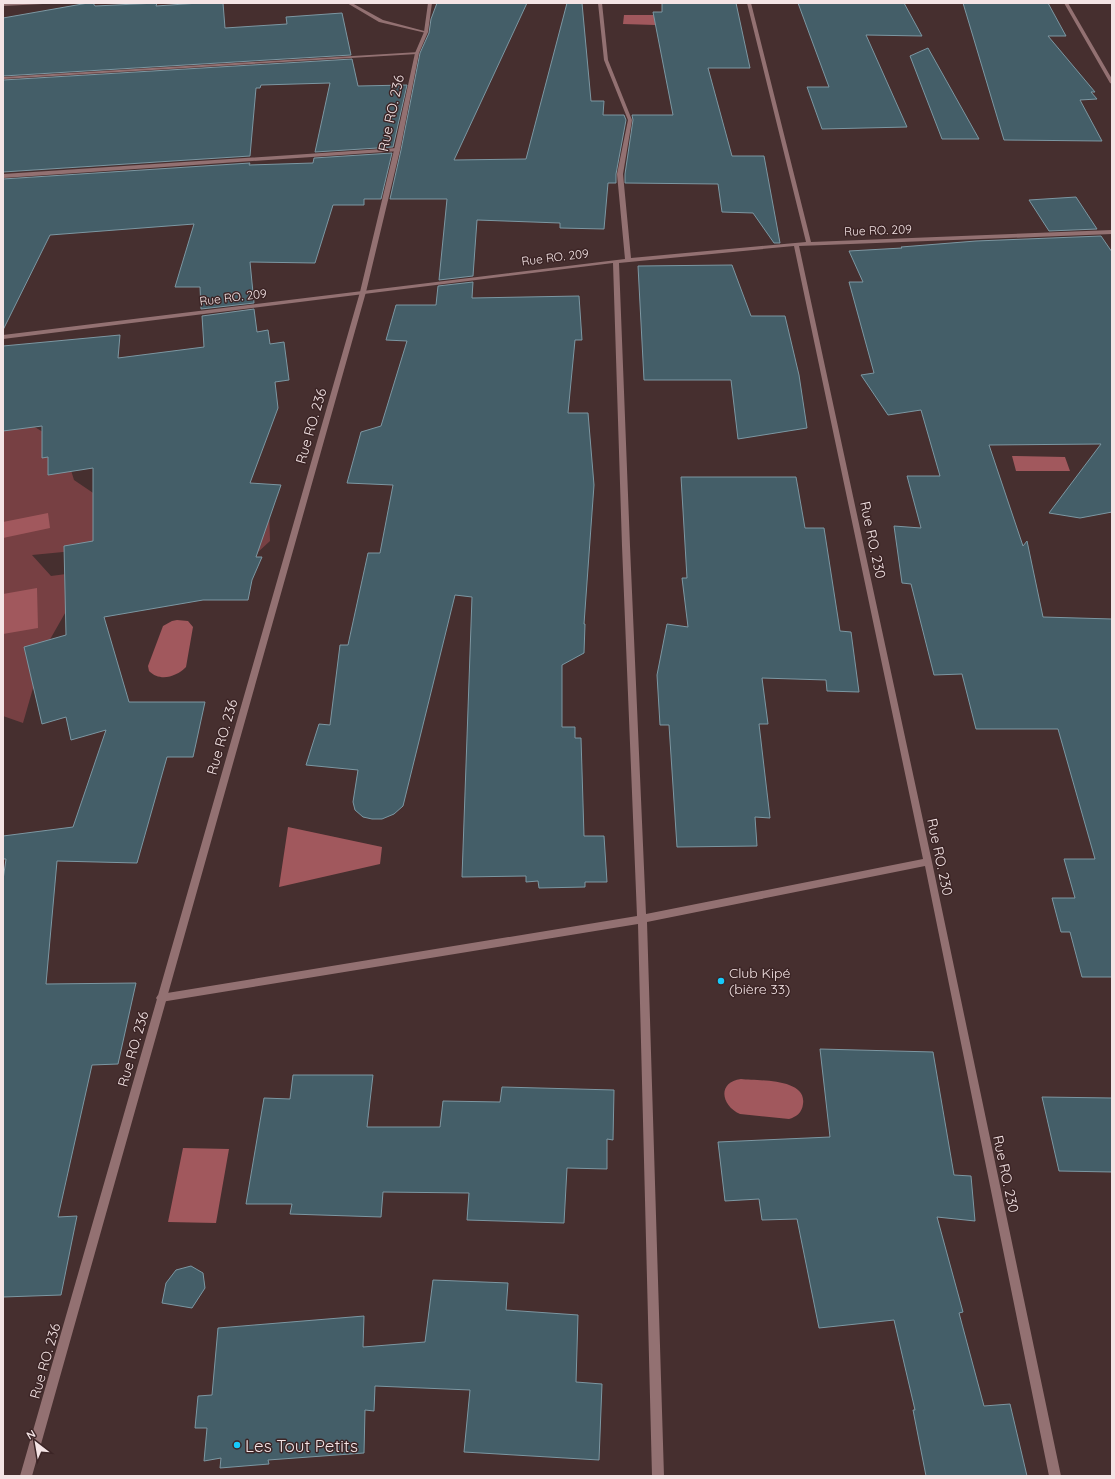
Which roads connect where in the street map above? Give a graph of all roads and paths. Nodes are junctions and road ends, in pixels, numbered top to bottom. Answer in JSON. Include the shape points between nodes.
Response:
{"nodes":[{"id":1,"x":43,"y":3,"type":"edge"},
{"id":2,"x":349,"y":3,"type":"edge"},
{"id":3,"x":430,"y":3,"type":"edge"},
{"id":4,"x":600,"y":3,"type":"edge"},
{"id":5,"x":749,"y":3,"type":"edge"},
{"id":6,"x":1066,"y":3,"type":"edge"},
{"id":7,"x":3,"y":5,"type":"edge"},
{"id":8,"x":426,"y":32,"type":"junction"},
{"id":9,"x":417,"y":53,"type":"junction"},
{"id":10,"x":3,"y":78,"type":"edge"},
{"id":11,"x":1112,"y":82,"type":"edge"},
{"id":12,"x":397,"y":150,"type":"junction"},
{"id":13,"x":3,"y":176,"type":"edge"},
{"id":14,"x":1112,"y":232,"type":"edge"},
{"id":15,"x":796,"y":244,"type":"junction"},
{"id":16,"x":809,"y":244,"type":"junction"},
{"id":17,"x":628,"y":260,"type":"junction"},
{"id":18,"x":616,"y":261,"type":"junction"},
{"id":19,"x":363,"y":292,"type":"junction"},
{"id":20,"x":3,"y":337,"type":"edge"},
{"id":21,"x":928,"y":862,"type":"junction"},
{"id":22,"x":642,"y":919,"type":"junction"},
{"id":23,"x":161,"y":998,"type":"junction"},
{"id":24,"x":26,"y":1476,"type":"edge"},
{"id":25,"x":658,"y":1476,"type":"edge"},
{"id":26,"x":1055,"y":1476,"type":"edge"}],
"edges":[{"from":1,"to":7,"type":"street"},
{"from":2,"to":8,"type":"street","via":[[381,20]]},
{"from":3,"to":8,"type":"street","name":"Rue RO. 236"},
{"from":4,"to":17,"type":"street","via":[[606,60],[630,120],[620,174]]},
{"from":5,"to":16,"type":"street"},
{"from":6,"to":11,"type":"street"},
{"from":8,"to":9,"type":"street","name":"Rue RO. 236"},
{"from":9,"to":10,"type":"street"},
{"from":9,"to":12,"type":"street","name":"Rue RO. 236"},
{"from":12,"to":13,"type":"street"},
{"from":12,"to":19,"type":"street","name":"Rue RO. 236"},
{"from":14,"to":16,"type":"street","name":"Rue RO. 209"},
{"from":15,"to":16,"type":"street","name":"Rue RO. 209"},
{"from":15,"to":17,"type":"street","name":"Rue RO. 209"},
{"from":15,"to":21,"type":"street","name":"Rue RO. 230"},
{"from":17,"to":18,"type":"street","name":"Rue RO. 209"},
{"from":18,"to":19,"type":"street","name":"Rue RO. 209"},
{"from":18,"to":22,"type":"street"},
{"from":19,"to":20,"type":"street","name":"Rue RO. 209"},
{"from":19,"to":23,"type":"street","name":"Rue RO. 236"},
{"from":21,"to":22,"type":"street"},
{"from":21,"to":26,"type":"street","name":"Rue RO. 230"},
{"from":22,"to":23,"type":"street"},
{"from":22,"to":25,"type":"street"},
{"from":23,"to":24,"type":"street","name":"Rue RO. 236"}]}
